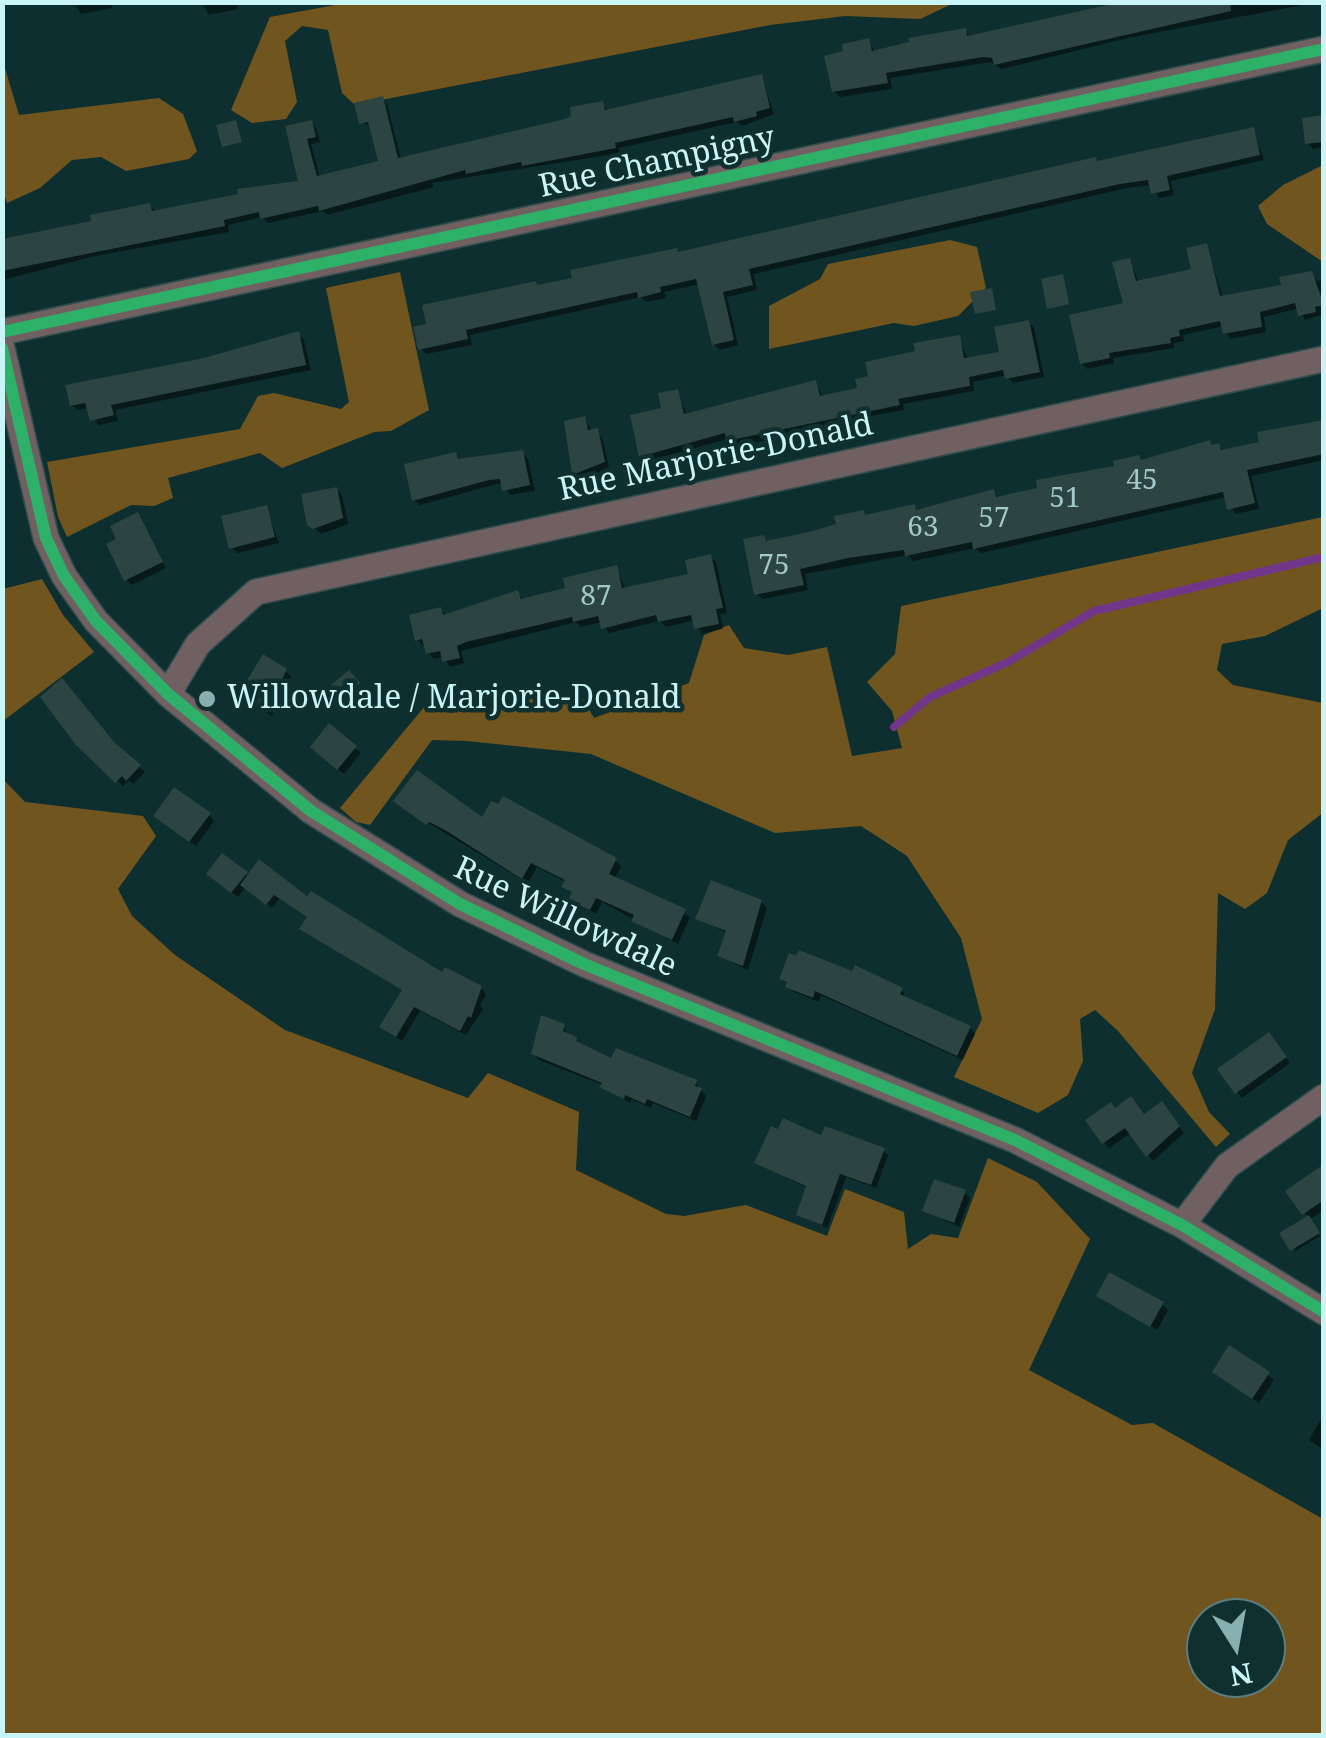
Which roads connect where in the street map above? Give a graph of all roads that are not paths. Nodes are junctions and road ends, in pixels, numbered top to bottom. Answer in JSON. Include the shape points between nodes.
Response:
{"nodes":[{"id":1,"x":1324,"y":49,"type":"edge"},
{"id":2,"x":2,"y":332,"type":"edge"},
{"id":3,"x":2,"y":348,"type":"edge"},
{"id":4,"x":1324,"y":358,"type":"edge"},
{"id":5,"x":168,"y":694,"type":"junction"},
{"id":6,"x":1324,"y":1097,"type":"edge"},
{"id":7,"x":1182,"y":1225,"type":"junction"},
{"id":8,"x":1324,"y":1312,"type":"edge"}],
"edges":[{"from":1,"to":2,"type":"street","name":"Rue Champigny"},
{"from":3,"to":5,"type":"street","name":"Rue Willowdale","via":[[46,538],[64,576],[96,621]]},
{"from":4,"to":5,"type":"street","name":"Rue Marjorie-Donald","via":[[256,592],[198,644]]},
{"from":5,"to":7,"type":"street","name":"Rue Willowdale","via":[[312,811],[460,904],[613,976],[1015,1140]]},
{"from":6,"to":7,"type":"street","via":[[1228,1166]]},
{"from":7,"to":8,"type":"street","name":"Rue Willowdale"}]}
